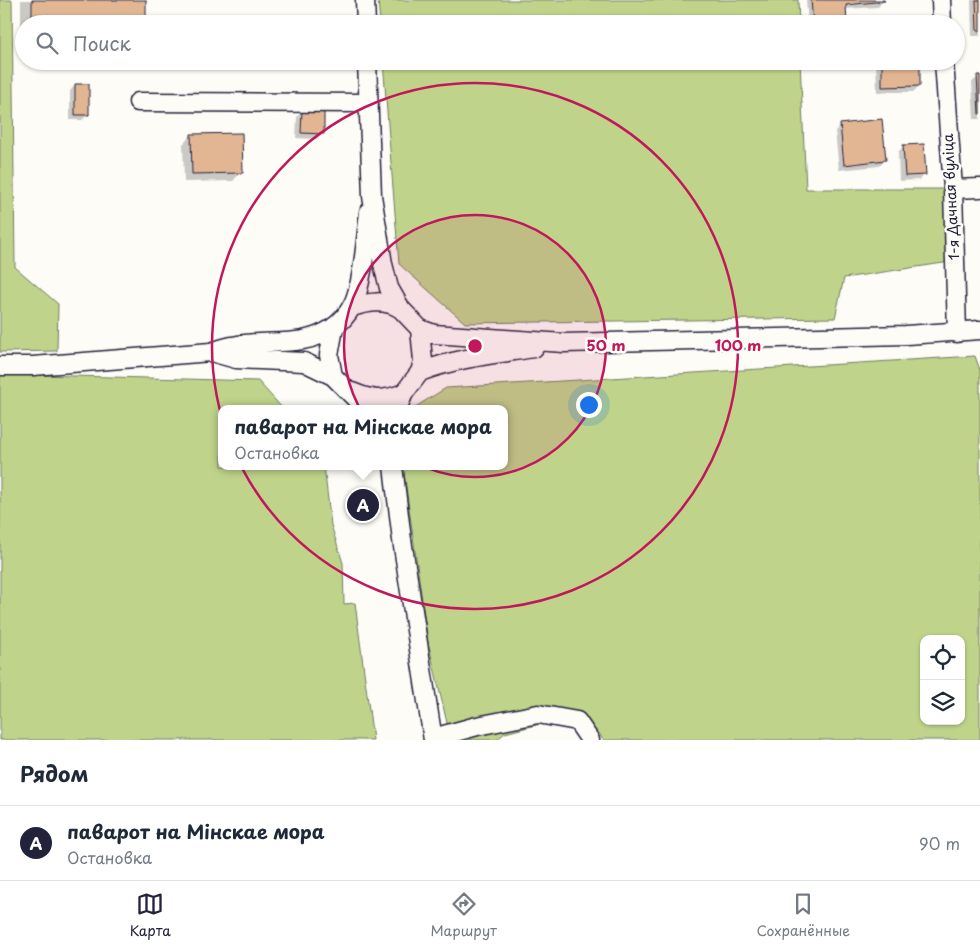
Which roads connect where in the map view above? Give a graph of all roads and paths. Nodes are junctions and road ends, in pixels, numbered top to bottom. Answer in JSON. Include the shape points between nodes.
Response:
{"nodes":[{"id":1,"x":365,"y":0,"type":"edge"},
{"id":2,"x":941,"y":0,"type":"edge"},
{"id":3,"x":366,"y":15,"type":"edge"},
{"id":4,"x":942,"y":15,"type":"edge"},
{"id":5,"x":367,"y":70,"type":"edge"},
{"id":6,"x":945,"y":70,"type":"edge"},
{"id":7,"x":138,"y":102,"type":"dead end"},
{"id":8,"x":368,"y":102,"type":"junction"},
{"id":9,"x":980,"y":188,"type":"edge"},
{"id":10,"x":953,"y":189,"type":"junction"},
{"id":11,"x":372,"y":196,"type":"junction"},
{"id":12,"x":352,"y":307,"type":"junction"},
{"id":13,"x":401,"y":309,"type":"junction"},
{"id":14,"x":334,"y":328,"type":"junction"},
{"id":15,"x":420,"y":329,"type":"junction"},
{"id":16,"x":980,"y":330,"type":"edge"},
{"id":17,"x":957,"y":333,"type":"junction"},
{"id":18,"x":980,"y":341,"type":"edge"},
{"id":19,"x":564,"y":343,"type":"junction"},
{"id":20,"x":211,"y":352,"type":"junction"},
{"id":21,"x":0,"y":366,"type":"edge"},
{"id":22,"x":420,"y":372,"type":"junction"},
{"id":23,"x":333,"y":376,"type":"junction"},
{"id":24,"x":349,"y":391,"type":"junction"},
{"id":25,"x":401,"y":401,"type":"edge"},
{"id":26,"x":362,"y":405,"type":"edge"},
{"id":27,"x":384,"y":470,"type":"edge"},
{"id":28,"x":393,"y":470,"type":"edge"},
{"id":29,"x":402,"y":540,"type":"junction"},
{"id":30,"x":433,"y":739,"type":"edge"},
{"id":31,"x":590,"y":740,"type":"edge"}],
"edges":[{"from":1,"to":3,"type":"street"},
{"from":2,"to":4,"type":"street"},
{"from":5,"to":8,"type":"street"},
{"from":6,"to":10,"type":"street","name":"1-я Дачная вуліца"},
{"from":7,"to":8,"type":"street"},
{"from":8,"to":11,"type":"street"},
{"from":9,"to":10,"type":"street"},
{"from":10,"to":17,"type":"street","name":"1-я Дачная вуліца"},
{"from":11,"to":12,"type":"street"},
{"from":11,"to":13,"type":"street","via":[[389,288]]},
{"from":12,"to":13,"type":"street","via":[[378,302],[392,303]]},
{"from":12,"to":14,"type":"street"},
{"from":13,"to":15,"type":"street"},
{"from":14,"to":20,"type":"street","via":[[303,340],[234,346]]},
{"from":14,"to":23,"type":"street","via":[[329,354]]},
{"from":15,"to":19,"type":"street","via":[[434,334]]},
{"from":15,"to":22,"type":"street","via":[[423,361]]},
{"from":16,"to":17,"type":"street"},
{"from":17,"to":18,"type":"street"},
{"from":17,"to":19,"type":"street"},
{"from":19,"to":22,"type":"street","via":[[476,358]]},
{"from":20,"to":21,"type":"street"},
{"from":20,"to":23,"type":"street","via":[[236,359],[304,362]]},
{"from":22,"to":25,"type":"street"},
{"from":23,"to":24,"type":"street"},
{"from":24,"to":25,"type":"street","via":[[366,398]]},
{"from":24,"to":26,"type":"street"},
{"from":27,"to":29,"type":"street"},
{"from":28,"to":29,"type":"street"},
{"from":29,"to":30,"type":"street"},
{"from":30,"to":31,"type":"street","via":[[538,714],[577,721]]}]}
